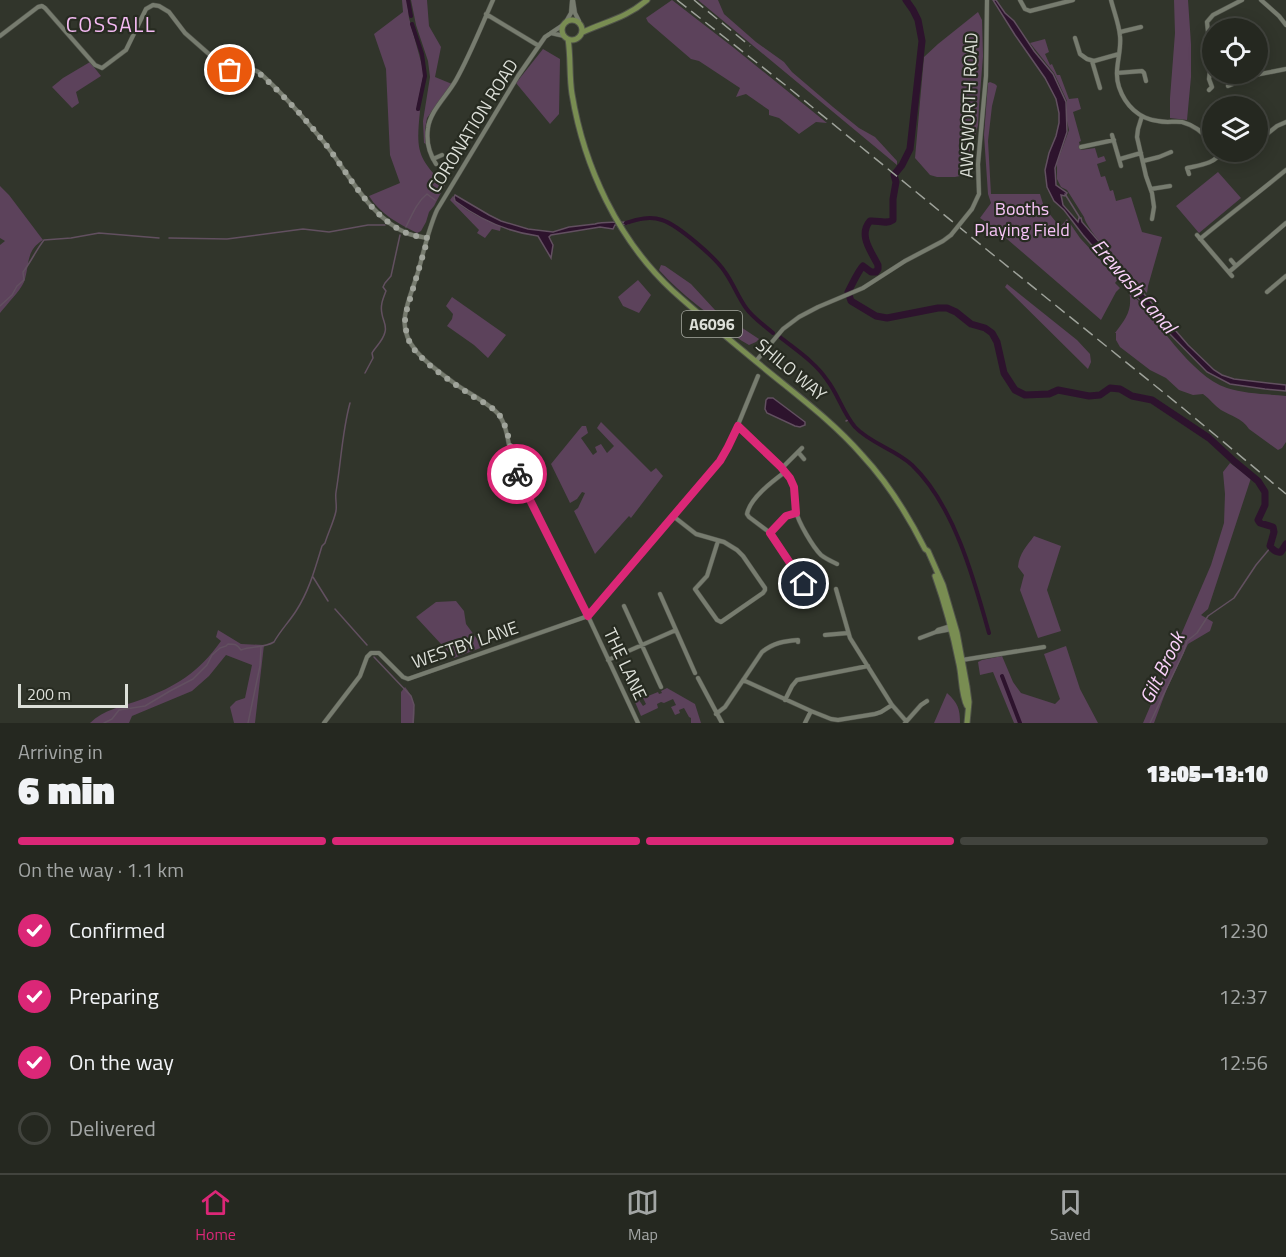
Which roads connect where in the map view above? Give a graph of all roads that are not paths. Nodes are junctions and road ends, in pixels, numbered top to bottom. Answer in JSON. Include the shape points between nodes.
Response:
{"nodes":[{"id":1,"x":493,"y":0,"type":"edge"},
{"id":2,"x":573,"y":0,"type":"edge"},
{"id":3,"x":647,"y":0,"type":"edge"},
{"id":4,"x":987,"y":0,"type":"edge"},
{"id":5,"x":1020,"y":0,"type":"edge"},
{"id":6,"x":1073,"y":0,"type":"edge"},
{"id":7,"x":1111,"y":0,"type":"edge"},
{"id":8,"x":1242,"y":0,"type":"edge"},
{"id":9,"x":1261,"y":0,"type":"edge"},
{"id":10,"x":1204,"y":12,"type":"dead end"},
{"id":11,"x":486,"y":14,"type":"junction"},
{"id":12,"x":1208,"y":18,"type":"edge"},
{"id":13,"x":1210,"y":18,"type":"edge"},
{"id":14,"x":1284,"y":18,"type":"edge"},
{"id":15,"x":580,"y":22,"type":"junction"},
{"id":16,"x":565,"y":23,"type":"junction"},
{"id":17,"x":597,"y":25,"type":"junction"},
{"id":18,"x":1286,"y":25,"type":"edge"},
{"id":19,"x":1141,"y":26,"type":"dead end"},
{"id":20,"x":583,"y":32,"type":"junction"},
{"id":21,"x":1120,"y":32,"type":"junction"},
{"id":22,"x":550,"y":33,"type":"junction"},
{"id":23,"x":0,"y":36,"type":"edge"},
{"id":24,"x":566,"y":38,"type":"junction"},
{"id":25,"x":578,"y":38,"type":"junction"},
{"id":26,"x":1075,"y":38,"type":"dead end"},
{"id":27,"x":539,"y":46,"type":"junction"},
{"id":28,"x":1119,"y":54,"type":"junction"},
{"id":29,"x":570,"y":57,"type":"junction"},
{"id":30,"x":1092,"y":61,"type":"junction"},
{"id":31,"x":1286,"y":69,"type":"edge"},
{"id":32,"x":1268,"y":72,"type":"edge"},
{"id":33,"x":1117,"y":73,"type":"junction"},
{"id":34,"x":1147,"y":79,"type":"dead end"},
{"id":35,"x":1211,"y":84,"type":"edge"},
{"id":36,"x":1100,"y":88,"type":"dead end"},
{"id":37,"x":1209,"y":90,"type":"dead end"},
{"id":38,"x":1142,"y":116,"type":"junction"},
{"id":39,"x":1286,"y":122,"type":"edge"},
{"id":40,"x":1202,"y":132,"type":"edge"},
{"id":41,"x":1268,"y":133,"type":"edge"},
{"id":42,"x":1081,"y":147,"type":"dead end"},
{"id":43,"x":1171,"y":152,"type":"dead end"},
{"id":44,"x":1141,"y":153,"type":"junction"},
{"id":45,"x":442,"y":155,"type":"dead end"},
{"id":46,"x":432,"y":159,"type":"junction"},
{"id":47,"x":1120,"y":159,"type":"junction"},
{"id":48,"x":1143,"y":161,"type":"junction"},
{"id":49,"x":1212,"y":162,"type":"edge"},
{"id":50,"x":436,"y":164,"type":"dead end"},
{"id":51,"x":1122,"y":166,"type":"dead end"},
{"id":52,"x":1286,"y":170,"type":"edge"},
{"id":53,"x":1189,"y":174,"type":"dead end"},
{"id":54,"x":1170,"y":186,"type":"dead end"},
{"id":55,"x":1151,"y":189,"type":"junction"},
{"id":56,"x":1152,"y":219,"type":"dead end"},
{"id":57,"x":1286,"y":223,"type":"edge"},
{"id":58,"x":1197,"y":235,"type":"dead end"},
{"id":59,"x":428,"y":238,"type":"junction"},
{"id":60,"x":1200,"y":239,"type":"junction"},
{"id":61,"x":1231,"y":261,"type":"dead end"},
{"id":62,"x":1236,"y":266,"type":"junction"},
{"id":63,"x":1286,"y":276,"type":"edge"},
{"id":64,"x":1267,"y":292,"type":"dead end"},
{"id":65,"x":756,"y":361,"type":"junction"},
{"id":66,"x":758,"y":376,"type":"dead end"},
{"id":67,"x":750,"y":379,"type":"dead end"},
{"id":68,"x":756,"y":382,"type":"junction"},
{"id":69,"x":738,"y":426,"type":"junction"},
{"id":70,"x":802,"y":448,"type":"dead end"},
{"id":71,"x":798,"y":452,"type":"junction"},
{"id":72,"x":804,"y":459,"type":"dead end"},
{"id":73,"x":784,"y":470,"type":"junction"},
{"id":74,"x":796,"y":513,"type":"junction"},
{"id":75,"x":673,"y":516,"type":"junction"},
{"id":76,"x":770,"y":533,"type":"junction"},
{"id":77,"x":718,"y":541,"type":"junction"},
{"id":78,"x":837,"y":564,"type":"dead end"},
{"id":79,"x":804,"y":585,"type":"dead end"},
{"id":80,"x":836,"y":589,"type":"dead end"},
{"id":81,"x":660,"y":594,"type":"dead end"},
{"id":82,"x":624,"y":606,"type":"dead end"},
{"id":83,"x":588,"y":616,"type":"junction"},
{"id":84,"x":953,"y":627,"type":"junction"},
{"id":85,"x":676,"y":630,"type":"junction"},
{"id":86,"x":848,"y":633,"type":"junction"},
{"id":87,"x":825,"y":635,"type":"dead end"},
{"id":88,"x":920,"y":638,"type":"dead end"},
{"id":89,"x":798,"y":642,"type":"dead end"},
{"id":90,"x":642,"y":645,"type":"junction"},
{"id":91,"x":1044,"y":647,"type":"dead end"},
{"id":92,"x":608,"y":660,"type":"junction"},
{"id":93,"x":963,"y":660,"type":"junction"},
{"id":94,"x":868,"y":666,"type":"junction"},
{"id":95,"x":960,"y":668,"type":"junction"},
{"id":96,"x":742,"y":680,"type":"junction"},
{"id":97,"x":661,"y":687,"type":"dead end"},
{"id":98,"x":785,"y":700,"type":"junction"},
{"id":99,"x":927,"y":700,"type":"dead end"},
{"id":100,"x":891,"y":705,"type":"junction"},
{"id":101,"x":968,"y":707,"type":"junction"},
{"id":102,"x":811,"y":711,"type":"junction"},
{"id":103,"x":716,"y":714,"type":"junction"},
{"id":104,"x":905,"y":722,"type":"edge"},
{"id":105,"x":324,"y":723,"type":"edge"},
{"id":106,"x":638,"y":723,"type":"edge"},
{"id":107,"x":722,"y":723,"type":"edge"},
{"id":108,"x":805,"y":723,"type":"edge"},
{"id":109,"x":968,"y":723,"type":"edge"}],
"edges":[{"from":1,"to":11,"type":"street"},
{"from":2,"to":15,"type":"street"},
{"from":2,"to":16,"type":"street"},
{"from":3,"to":17,"type":"main road","via":[[624,16]]},
{"from":4,"to":65,"type":"street","name":"AWSWORTH ROAD","bridge":true,"via":[[979,194],[972,209],[943,241],[870,284],[788,324]]},
{"from":5,"to":6,"type":"street","via":[[1030,11]]},
{"from":7,"to":21,"type":"street"},
{"from":8,"to":13,"type":"street"},
{"from":9,"to":14,"type":"street"},
{"from":10,"to":12,"type":"street"},
{"from":11,"to":27,"type":"street"},
{"from":11,"to":46,"type":"street","via":[[458,77],[430,121]]},
{"from":14,"to":18,"type":"street"},
{"from":15,"to":16,"type":"main road","via":[[572,19]]},
{"from":15,"to":17,"type":"main road"},
{"from":15,"to":20,"type":"main road"},
{"from":16,"to":22,"type":"street","name":"CORONATION ROAD"},
{"from":16,"to":24,"type":"main road","via":[[562,31]]},
{"from":17,"to":20,"type":"main road"},
{"from":19,"to":21,"type":"street"},
{"from":20,"to":25,"type":"main road"},
{"from":21,"to":28,"type":"street"},
{"from":22,"to":24,"type":"street"},
{"from":22,"to":27,"type":"street","name":"CORONATION ROAD"},
{"from":23,"to":59,"type":"street","via":[[40,6],[95,65],[106,67],[126,51],[148,7],[162,7],[226,69],[251,69],[260,74],[316,133],[374,208],[407,233]]},
{"from":24,"to":25,"type":"main road"},
{"from":24,"to":29,"type":"main road","name":"SHILO WAY","number":"A6096"},
{"from":25,"to":29,"type":"main road","name":"SHILO WAY","number":"A6096"},
{"from":26,"to":30,"type":"street","via":[[1080,54]]},
{"from":27,"to":59,"type":"street","name":"CORONATION ROAD","via":[[451,185]]},
{"from":28,"to":30,"type":"street"},
{"from":28,"to":33,"type":"street"},
{"from":29,"to":65,"type":"main road","name":"SHILO WAY","number":"A6096","via":[[572,97],[584,144],[601,190],[623,230],[663,282]]},
{"from":30,"to":36,"type":"street"},
{"from":31,"to":32,"type":"street"},
{"from":33,"to":34,"type":"street","via":[[1142,71]]},
{"from":33,"to":38,"type":"street","via":[[1123,97]]},
{"from":35,"to":37,"type":"street"},
{"from":38,"to":40,"type":"street","via":[[1159,122],[1181,122]]},
{"from":38,"to":44,"type":"street","via":[[1137,134]]},
{"from":39,"to":41,"type":"street"},
{"from":42,"to":47,"type":"street","via":[[1113,138]]},
{"from":43,"to":48,"type":"street"},
{"from":44,"to":47,"type":"street"},
{"from":44,"to":48,"type":"street"},
{"from":45,"to":46,"type":"street"},
{"from":46,"to":50,"type":"street"},
{"from":47,"to":51,"type":"street"},
{"from":48,"to":55,"type":"street"},
{"from":49,"to":53,"type":"street","via":[[1187,168]]},
{"from":52,"to":60,"type":"street"},
{"from":54,"to":55,"type":"street"},
{"from":55,"to":56,"type":"street"},
{"from":57,"to":62,"type":"street"},
{"from":58,"to":60,"type":"street"},
{"from":59,"to":83,"type":"street","name":"CORONATION ROAD","via":[[405,316],[409,340],[434,367],[499,416],[516,472]]},
{"from":60,"to":62,"type":"street","via":[[1230,274]]},
{"from":61,"to":62,"type":"street"},
{"from":63,"to":64,"type":"street"},
{"from":65,"to":84,"type":"main road","name":"SHILO WAY","number":"A6096","via":[[834,426],[864,456],[896,498],[926,549]]},
{"from":66,"to":68,"type":"street"},
{"from":67,"to":68,"type":"street"},
{"from":68,"to":69,"type":"street"},
{"from":69,"to":73,"type":"street"},
{"from":69,"to":75,"type":"street","via":[[720,461]]},
{"from":70,"to":71,"type":"street"},
{"from":71,"to":72,"type":"street"},
{"from":71,"to":73,"type":"street"},
{"from":73,"to":74,"type":"street","via":[[793,485]]},
{"from":73,"to":76,"type":"street","via":[[747,510],[748,516]]},
{"from":74,"to":76,"type":"street","via":[[786,516]]},
{"from":74,"to":78,"type":"street","via":[[818,552]]},
{"from":75,"to":77,"type":"street","via":[[696,534]]},
{"from":75,"to":83,"type":"street"},
{"from":76,"to":79,"type":"street"},
{"from":77,"to":77,"type":"street","via":[[740,552],[765,590],[721,622],[695,590],[708,574]]},
{"from":80,"to":86,"type":"street"},
{"from":81,"to":85,"type":"street"},
{"from":82,"to":90,"type":"street"},
{"from":83,"to":92,"type":"street","name":"THE LANE"},
{"from":83,"to":105,"type":"street","name":"WESTBY LANE","via":[[408,679],[379,653],[370,653],[360,676]]},
{"from":84,"to":88,"type":"street"},
{"from":84,"to":93,"type":"main road","name":"SHILO WAY","number":"A6096"},
{"from":84,"to":95,"type":"main road","name":"SHILO WAY","number":"A6096"},
{"from":85,"to":90,"type":"street"},
{"from":85,"to":103,"type":"street"},
{"from":86,"to":87,"type":"street"},
{"from":86,"to":94,"type":"street"},
{"from":89,"to":96,"type":"street","via":[[781,641],[765,649]]},
{"from":90,"to":92,"type":"street"},
{"from":90,"to":97,"type":"street"},
{"from":91,"to":93,"type":"street"},
{"from":92,"to":106,"type":"street","name":"THE LANE"},
{"from":93,"to":95,"type":"street"},
{"from":93,"to":101,"type":"main road","name":"SHILO WAY","number":"A6096"},
{"from":94,"to":98,"type":"street","via":[[797,680]]},
{"from":94,"to":100,"type":"street"},
{"from":95,"to":101,"type":"main road","name":"SHILO WAY","number":"A6096"},
{"from":96,"to":98,"type":"street"},
{"from":96,"to":103,"type":"street","via":[[723,710]]},
{"from":98,"to":102,"type":"street"},
{"from":99,"to":104,"type":"street"},
{"from":100,"to":102,"type":"street","via":[[875,714],[838,720]]},
{"from":100,"to":104,"type":"street"},
{"from":101,"to":109,"type":"main road","name":"SHILO WAY","number":"A6096"},
{"from":102,"to":108,"type":"street"},
{"from":103,"to":107,"type":"street"}]}
